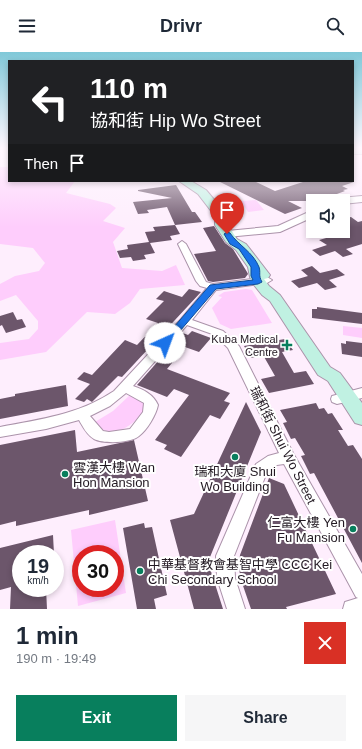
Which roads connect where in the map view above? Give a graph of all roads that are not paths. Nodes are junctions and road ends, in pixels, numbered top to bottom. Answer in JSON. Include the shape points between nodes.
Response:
{"nodes":[{"id":1,"x":186,"y":182,"type":"edge"},
{"id":2,"x":362,"y":199,"type":"edge"},
{"id":3,"x":350,"y":200,"type":"edge"},
{"id":4,"x":306,"y":216,"type":"edge"},
{"id":5,"x":231,"y":234,"type":"junction"},
{"id":6,"x":182,"y":244,"type":"dead end"},
{"id":7,"x":263,"y":281,"type":"junction"},
{"id":8,"x":213,"y":287,"type":"junction"},
{"id":9,"x":185,"y":321,"type":"junction"},
{"id":10,"x":124,"y":387,"type":"junction"},
{"id":11,"x":349,"y":396,"type":"edge"},
{"id":12,"x":83,"y":415,"type":"junction"},
{"id":13,"x":362,"y":418,"type":"edge"},
{"id":14,"x":362,"y":430,"type":"edge"},
{"id":15,"x":0,"y":432,"type":"edge"},
{"id":16,"x":288,"y":457,"type":"junction"},
{"id":17,"x":362,"y":591,"type":"edge"},
{"id":18,"x":362,"y":606,"type":"edge"},
{"id":19,"x":236,"y":609,"type":"edge"},
{"id":20,"x":352,"y":609,"type":"edge"}],
"edges":[{"from":1,"to":5,"type":"main road","via":[[202,192],[221,216],[221,225]]},
{"from":2,"to":3,"type":"street"},
{"from":4,"to":5,"type":"street","via":[[280,229]]},
{"from":5,"to":7,"type":"main road","via":[[232,242],[241,247],[255,267],[255,276]]},
{"from":6,"to":8,"type":"street","via":[[203,284]]},
{"from":7,"to":8,"type":"street"},
{"from":7,"to":11,"type":"main road","via":[[266,292],[275,298],[324,371],[334,378]]},
{"from":8,"to":9,"type":"street"},
{"from":9,"to":10,"type":"street"},
{"from":9,"to":16,"type":"street","name":"瑞和街 Shui Wo Street","via":[[219,333],[233,346]]},
{"from":10,"to":12,"type":"street","via":[[108,402]]},
{"from":10,"to":12,"type":"street","via":[[145,396],[152,406],[151,412],[134,433],[111,438],[97,435]]},
{"from":11,"to":13,"type":"main road"},
{"from":11,"to":14,"type":"main road","via":[[352,424]]},
{"from":12,"to":15,"type":"street"},
{"from":16,"to":17,"type":"street","name":"瑞和街 Shui Wo Street"},
{"from":16,"to":19,"type":"street","via":[[273,460],[261,468],[225,556],[226,578]]},
{"from":18,"to":20,"type":"street"}]}
